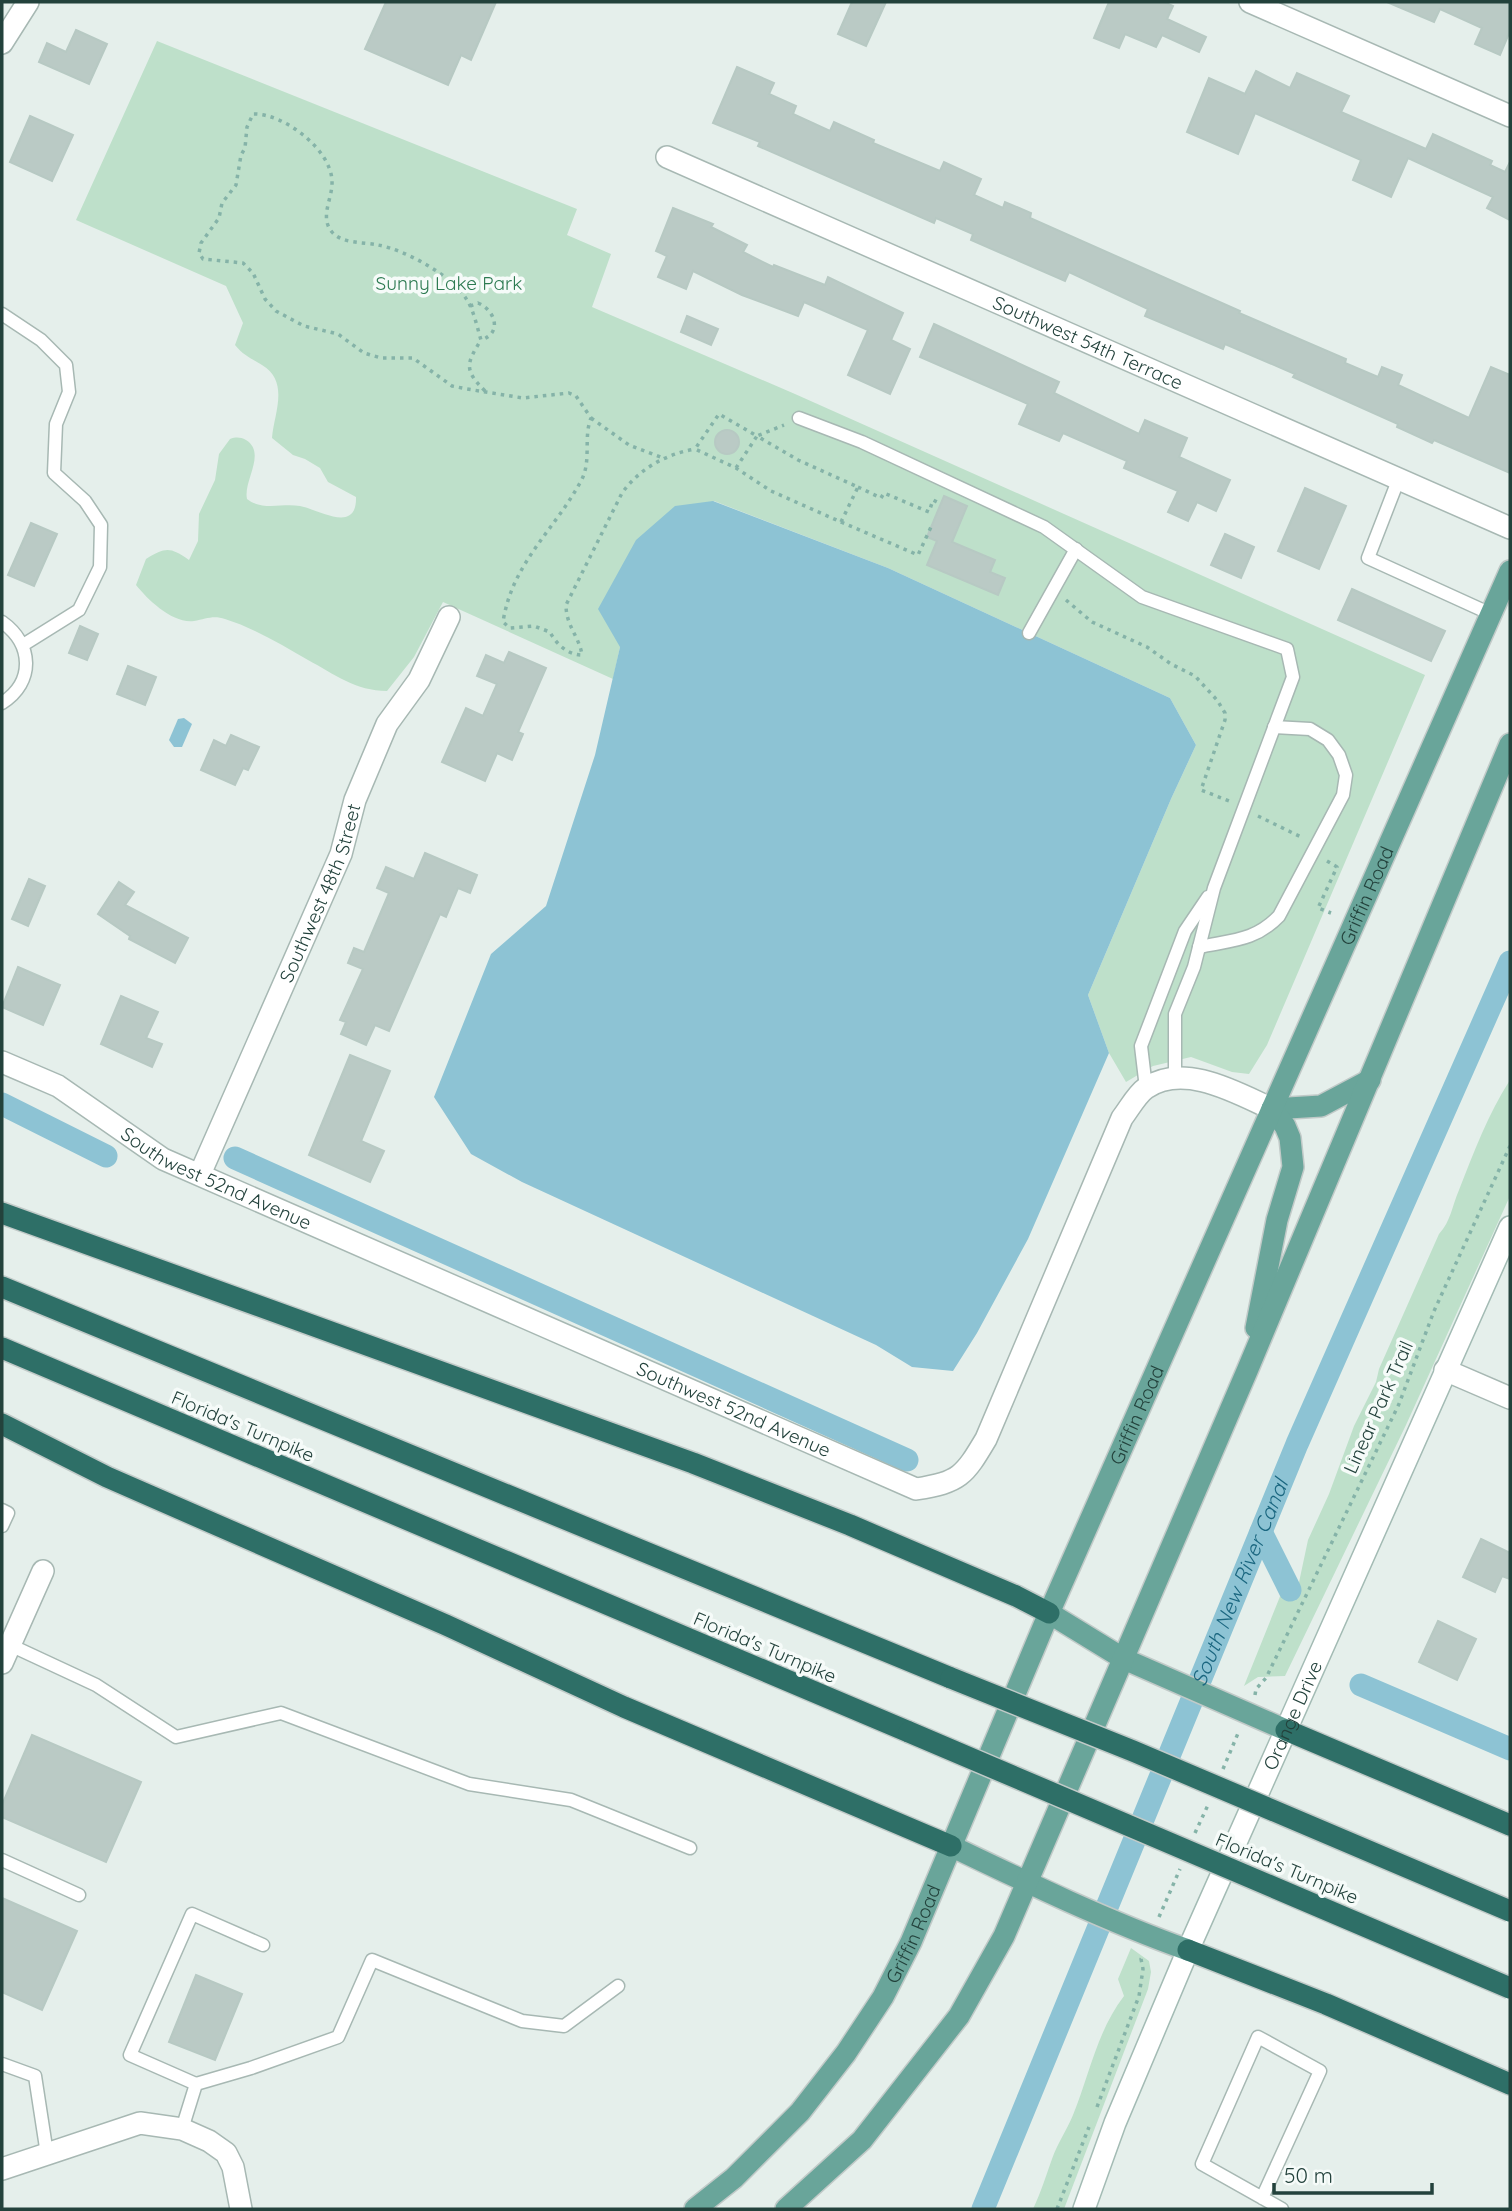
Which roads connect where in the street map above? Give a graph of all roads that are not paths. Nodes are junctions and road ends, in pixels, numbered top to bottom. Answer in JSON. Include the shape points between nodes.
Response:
{"nodes":[{"id":1,"x":28,"y":2,"type":"edge"},
{"id":2,"x":1250,"y":2,"type":"edge"},
{"id":3,"x":2,"y":41,"type":"edge"},
{"id":4,"x":1510,"y":116,"type":"edge"},
{"id":5,"x":667,"y":157,"type":"dead end"},
{"id":6,"x":2,"y":314,"type":"edge"},
{"id":7,"x":799,"y":418,"type":"road end"},
{"id":8,"x":1399,"y":478,"type":"junction"},
{"id":9,"x":1510,"y":528,"type":"edge"},
{"id":10,"x":1076,"y":549,"type":"junction"},
{"id":11,"x":1510,"y":571,"type":"edge"},
{"id":12,"x":1491,"y":614,"type":"junction"},
{"id":13,"x":449,"y":617,"type":"dead end"},
{"id":14,"x":2,"y":622,"type":"edge"},
{"id":15,"x":1029,"y":633,"type":"dead end"},
{"id":16,"x":23,"y":645,"type":"junction"},
{"id":17,"x":2,"y":703,"type":"edge"},
{"id":18,"x":1274,"y":727,"type":"junction"},
{"id":19,"x":1510,"y":744,"type":"edge"},
{"id":20,"x":1214,"y":888,"type":"junction"},
{"id":21,"x":1199,"y":947,"type":"junction"},
{"id":22,"x":2,"y":1062,"type":"edge"},
{"id":23,"x":1175,"y":1077,"type":"junction"},
{"id":24,"x":1370,"y":1080,"type":"junction"},
{"id":25,"x":1146,"y":1088,"type":"junction"},
{"id":26,"x":1272,"y":1110,"type":"junction"},
{"id":27,"x":200,"y":1174,"type":"junction"},
{"id":28,"x":2,"y":1213,"type":"edge"},
{"id":29,"x":1510,"y":1227,"type":"edge"},
{"id":30,"x":2,"y":1287,"type":"edge"},
{"id":31,"x":2,"y":1348,"type":"edge"},
{"id":32,"x":1445,"y":1370,"type":"junction"},
{"id":33,"x":1247,"y":1371,"type":"junction"},
{"id":34,"x":1510,"y":1398,"type":"edge"},
{"id":35,"x":2,"y":1424,"type":"edge"},
{"id":36,"x":2,"y":1510,"type":"edge"},
{"id":37,"x":2,"y":1527,"type":"edge"},
{"id":38,"x":43,"y":1571,"type":"dead end"},
{"id":39,"x":1049,"y":1613,"type":"junction"},
{"id":40,"x":6,"y":1654,"type":"edge"},
{"id":41,"x":1124,"y":1659,"type":"junction"},
{"id":42,"x":1286,"y":1730,"type":"junction"},
{"id":43,"x":1510,"y":1825,"type":"edge"},
{"id":44,"x":951,"y":1846,"type":"junction"},
{"id":45,"x":690,"y":1848,"type":"dead end"},
{"id":46,"x":2,"y":1860,"type":"edge"},
{"id":47,"x":1028,"y":1883,"type":"junction"},
{"id":48,"x":79,"y":1895,"type":"dead end"},
{"id":49,"x":1510,"y":1911,"type":"edge"},
{"id":50,"x":263,"y":1945,"type":"dead end"},
{"id":51,"x":1188,"y":1950,"type":"junction"},
{"id":52,"x":618,"y":1986,"type":"dead end"},
{"id":53,"x":1510,"y":1988,"type":"edge"},
{"id":54,"x":2,"y":2064,"type":"edge"},
{"id":55,"x":196,"y":2084,"type":"junction"},
{"id":56,"x":1510,"y":2084,"type":"edge"},
{"id":57,"x":183,"y":2129,"type":"junction"},
{"id":58,"x":47,"y":2154,"type":"junction"},
{"id":59,"x":2,"y":2169,"type":"edge"},
{"id":60,"x":1262,"y":2198,"type":"junction"},
{"id":61,"x":241,"y":2209,"type":"edge"},
{"id":62,"x":695,"y":2209,"type":"edge"},
{"id":63,"x":786,"y":2209,"type":"edge"},
{"id":64,"x":1084,"y":2209,"type":"edge"},
{"id":65,"x":1282,"y":2209,"type":"edge"}],
"edges":[{"from":1,"to":3,"type":"street"},
{"from":2,"to":4,"type":"street"},
{"from":5,"to":8,"type":"street","name":"Southwest 54th Terrace"},
{"from":6,"to":16,"type":"lane","via":[[41,340],[66,365],[69,392],[55,424],[54,473],[85,501],[101,525],[100,567],[79,610]]},
{"from":7,"to":10,"type":"lane","via":[[862,442],[1044,527]]},
{"from":8,"to":9,"type":"street","name":"Southwest 54th Terrace"},
{"from":8,"to":12,"type":"lane","via":[[1368,558]]},
{"from":10,"to":15,"type":"lane"},
{"from":10,"to":18,"type":"lane","via":[[1142,597],[1287,649],[1293,677]]},
{"from":11,"to":12,"type":"main road","name":"Griffin Road"},
{"from":12,"to":26,"type":"main road","name":"Griffin Road"},
{"from":13,"to":27,"type":"street","name":"Southwest 48th Street","via":[[419,680],[387,724],[355,800],[341,854]]},
{"from":14,"to":16,"type":"lane"},
{"from":16,"to":17,"type":"lane","via":[[23,681]]},
{"from":18,"to":20,"type":"lane"},
{"from":18,"to":21,"type":"lane","via":[[1310,729],[1328,740],[1346,775],[1343,795],[1279,916],[1249,937]]},
{"from":19,"to":24,"type":"main road"},
{"from":20,"to":21,"type":"lane"},
{"from":20,"to":25,"type":"lane","via":[[1185,931],[1141,1046]]},
{"from":21,"to":23,"type":"lane","via":[[1175,1014]]},
{"from":22,"to":27,"type":"street","name":"Southwest 52nd Avenue","via":[[58,1086],[163,1159]]},
{"from":23,"to":25,"type":"street"},
{"from":23,"to":26,"type":"street","via":[[1219,1084]]},
{"from":24,"to":26,"type":"main road","via":[[1321,1106]]},
{"from":24,"to":33,"type":"main road"},
{"from":25,"to":27,"type":"street","name":"Southwest 52nd Avenue","via":[[1122,1118],[986,1439],[968,1468],[946,1484],[916,1489]]},
{"from":26,"to":33,"type":"main road","via":[[1290,1138],[1293,1167],[1277,1220]]},
{"from":26,"to":39,"type":"main road","name":"Griffin Road"},
{"from":28,"to":39,"type":"highway","via":[[775,1495]]},
{"from":29,"to":32,"type":"street","name":"Orange Drive"},
{"from":30,"to":49,"type":"highway","name":"Florida's Turnpike","bridge":true,"via":[[1133,1751]]},
{"from":31,"to":53,"type":"highway","name":"Florida's Turnpike","bridge":true},
{"from":32,"to":34,"type":"street"},
{"from":32,"to":42,"type":"street","name":"Orange Drive"},
{"from":33,"to":41,"type":"main road"},
{"from":35,"to":44,"type":"highway","via":[[107,1477],[624,1707]]},
{"from":36,"to":37,"type":"lane","via":[[8,1513]]},
{"from":38,"to":40,"type":"street"},
{"from":39,"to":41,"type":"main road"},
{"from":39,"to":44,"type":"main road","name":"Griffin Road"},
{"from":40,"to":45,"type":"lane","via":[[96,1685],[176,1737],[281,1713],[469,1784],[570,1800]]},
{"from":41,"to":42,"type":"main road"},
{"from":41,"to":47,"type":"main road"},
{"from":42,"to":43,"type":"highway"},
{"from":42,"to":51,"type":"street","name":"Orange Drive"},
{"from":44,"to":47,"type":"main road"},
{"from":44,"to":62,"type":"main road","name":"Griffin Road","via":[[888,1986],[846,2053],[800,2112],[734,2178]]},
{"from":46,"to":48,"type":"lane"},
{"from":47,"to":51,"type":"main road"},
{"from":47,"to":63,"type":"main road","via":[[1000,1946],[959,2016],[862,2140]]},
{"from":50,"to":55,"type":"lane","via":[[192,1914],[130,2055]]},
{"from":51,"to":56,"type":"highway"},
{"from":51,"to":64,"type":"street","name":"Orange Drive"},
{"from":52,"to":55,"type":"lane","via":[[564,2026],[543,2024],[522,2021],[372,1961],[338,2036]]},
{"from":54,"to":58,"type":"lane","via":[[35,2076]]},
{"from":55,"to":57,"type":"lane"},
{"from":57,"to":58,"type":"street","via":[[140,2123]]},
{"from":57,"to":61,"type":"street","via":[[226,2153]]},
{"from":58,"to":59,"type":"street"},
{"from":60,"to":60,"type":"lane","via":[[1320,2071],[1258,2037],[1202,2164]]},
{"from":60,"to":65,"type":"lane"}]}
